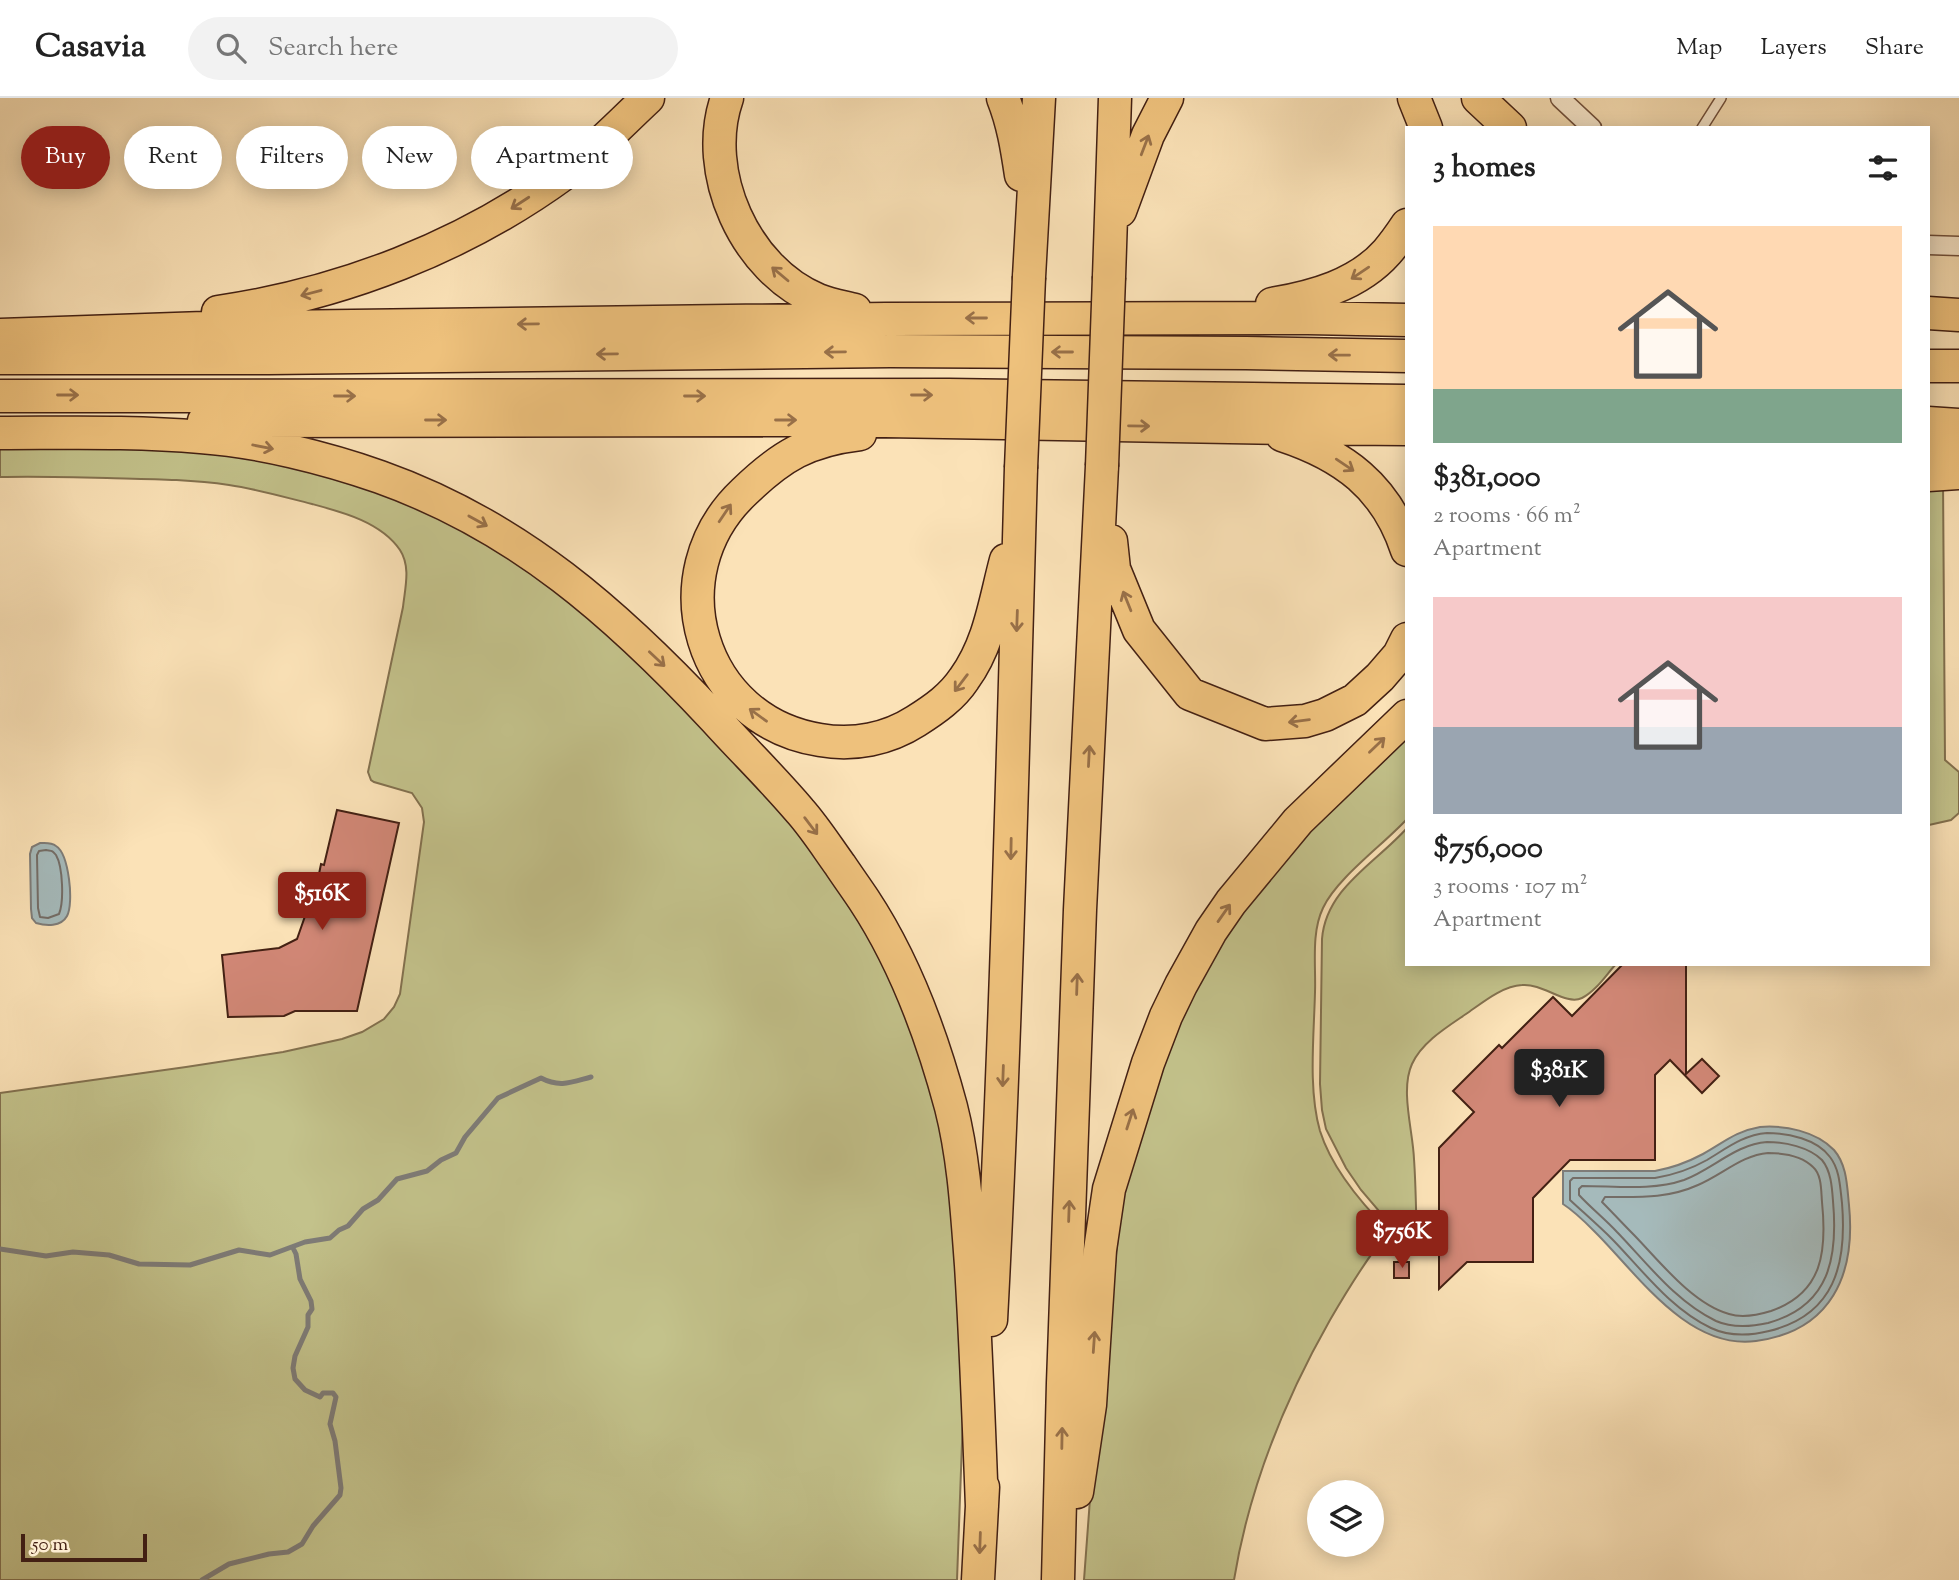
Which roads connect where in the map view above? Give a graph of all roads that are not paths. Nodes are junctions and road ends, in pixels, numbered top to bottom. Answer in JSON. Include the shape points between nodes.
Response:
{"nodes":[{"id":1,"x":648,"y":98,"type":"edge"},
{"id":2,"x":727,"y":98,"type":"edge"},
{"id":3,"x":1003,"y":98,"type":"edge"},
{"id":4,"x":1039,"y":98,"type":"edge"},
{"id":5,"x":1115,"y":98,"type":"edge"},
{"id":6,"x":1167,"y":98,"type":"edge"},
{"id":7,"x":1413,"y":98,"type":"edge"},
{"id":8,"x":1478,"y":98,"type":"edge"},
{"id":9,"x":1560,"y":98,"type":"edge"},
{"id":10,"x":1721,"y":98,"type":"edge"},
{"id":11,"x":1425,"y":126,"type":"edge"},
{"id":12,"x":1508,"y":126,"type":"edge"},
{"id":13,"x":1590,"y":126,"type":"edge"},
{"id":14,"x":1703,"y":126,"type":"edge"},
{"id":15,"x":1405,"y":228,"type":"edge"},
{"id":16,"x":1112,"y":232,"type":"junction"},
{"id":17,"x":1930,"y":245,"type":"edge"},
{"id":18,"x":1959,"y":246,"type":"edge"},
{"id":19,"x":1029,"y":262,"type":"junction"},
{"id":20,"x":1930,"y":313,"type":"edge"},
{"id":21,"x":1959,"y":315,"type":"edge"},
{"id":22,"x":1191,"y":318,"type":"junction"},
{"id":23,"x":886,"y":319,"type":"junction"},
{"id":24,"x":1405,"y":320,"type":"edge"},
{"id":25,"x":1930,"y":328,"type":"edge"},
{"id":26,"x":1959,"y":328,"type":"edge"},
{"id":27,"x":1,"y":342,"type":"edge"},
{"id":28,"x":1405,"y":356,"type":"edge"},
{"id":29,"x":1930,"y":366,"type":"edge"},
{"id":30,"x":1959,"y":366,"type":"edge"},
{"id":31,"x":0,"y":396,"type":"edge"},
{"id":32,"x":1405,"y":401,"type":"edge"},
{"id":33,"x":948,"y":422,"type":"junction"},
{"id":34,"x":1930,"y":423,"type":"edge"},
{"id":35,"x":1959,"y":425,"type":"edge"},
{"id":36,"x":1236,"y":428,"type":"junction"},
{"id":37,"x":1405,"y":429,"type":"edge"},
{"id":38,"x":0,"y":430,"type":"edge"},
{"id":39,"x":1930,"y":448,"type":"edge"},
{"id":40,"x":1959,"y":450,"type":"edge"},
{"id":41,"x":1102,"y":466,"type":"junction"},
{"id":42,"x":1959,"y":473,"type":"edge"},
{"id":43,"x":1930,"y":475,"type":"edge"},
{"id":44,"x":1020,"y":504,"type":"junction"},
{"id":45,"x":1405,"y":545,"type":"edge"},
{"id":46,"x":1405,"y":643,"type":"edge"},
{"id":47,"x":1405,"y":718,"type":"edge"},
{"id":48,"x":982,"y":1507,"type":"junction"},
{"id":49,"x":978,"y":1580,"type":"edge"},
{"id":50,"x":1058,"y":1580,"type":"edge"},
{"id":51,"x":1065,"y":1580,"type":"edge"}],
"edges":[{"from":1,"to":27,"type":"highway","one_way":true,"via":[[567,171],[513,208],[374,274],[305,295],[219,312],[32,315]]},
{"from":23,"to":2,"type":"highway","one_way":true,"via":[[818,300],[782,277],[756,251],[721,173],[718,137]]},
{"from":3,"to":19,"type":"highway","via":[[1016,139]]},
{"from":4,"to":19,"type":"highway"},
{"from":5,"to":16,"type":"highway"},
{"from":16,"to":6,"type":"highway","one_way":true,"via":[[1148,135]]},
{"from":7,"to":11,"type":"highway"},
{"from":8,"to":12,"type":"highway"},
{"from":9,"to":13,"type":"street"},
{"from":10,"to":14,"type":"lane"},
{"from":15,"to":22,"type":"highway","one_way":true,"via":[[1385,255],[1335,288],[1316,296]]},
{"from":16,"to":41,"type":"highway","bridge":true},
{"from":17,"to":18,"type":"street"},
{"from":19,"to":44,"type":"highway","bridge":true},
{"from":20,"to":21,"type":"highway"},
{"from":22,"to":23,"type":"highway","one_way":true},
{"from":22,"to":24,"type":"highway"},
{"from":23,"to":27,"type":"highway","one_way":true,"via":[[204,328]]},
{"from":25,"to":26,"type":"highway"},
{"from":28,"to":27,"type":"highway","one_way":true,"via":[[890,351],[269,358]]},
{"from":29,"to":30,"type":"highway"},
{"from":31,"to":32,"type":"highway","one_way":true,"via":[[949,395]]},
{"from":33,"to":36,"type":"highway","one_way":true},
{"from":38,"to":33,"type":"highway","one_way":true,"via":[[193,421]]},
{"from":44,"to":33,"type":"highway","one_way":true,"via":[[982,647],[964,680],[943,703],[886,736],[834,743],[773,726],[739,699],[713,662],[697,607],[704,558],[724,514],[762,474],[812,443]]},
{"from":34,"to":35,"type":"highway"},
{"from":36,"to":37,"type":"highway"},
{"from":36,"to":45,"type":"highway","one_way":true,"via":[[1285,435],[1352,469],[1376,491]]},
{"from":38,"to":48,"type":"highway","one_way":true,"via":[[214,438],[326,461],[411,489],[493,529],[575,584],[670,671],[770,777],[821,838],[881,929],[921,1014],[952,1110],[968,1232]]},
{"from":39,"to":40,"type":"highway"},
{"from":46,"to":41,"type":"highway","one_way":true,"via":[[1380,677],[1355,700],[1305,721],[1265,724],[1190,694],[1139,630],[1114,569]]},
{"from":50,"to":41,"type":"highway","one_way":true,"via":[[1080,911]]},
{"from":42,"to":43,"type":"highway"},
{"from":44,"to":48,"type":"highway","one_way":true,"via":[[1011,866]]},
{"from":51,"to":47,"type":"highway","one_way":true,"via":[[1090,1405],[1100,1250],[1109,1188],[1166,1016],[1211,931],[1239,892],[1298,821]]},
{"from":48,"to":49,"type":"highway","one_way":true}]}
